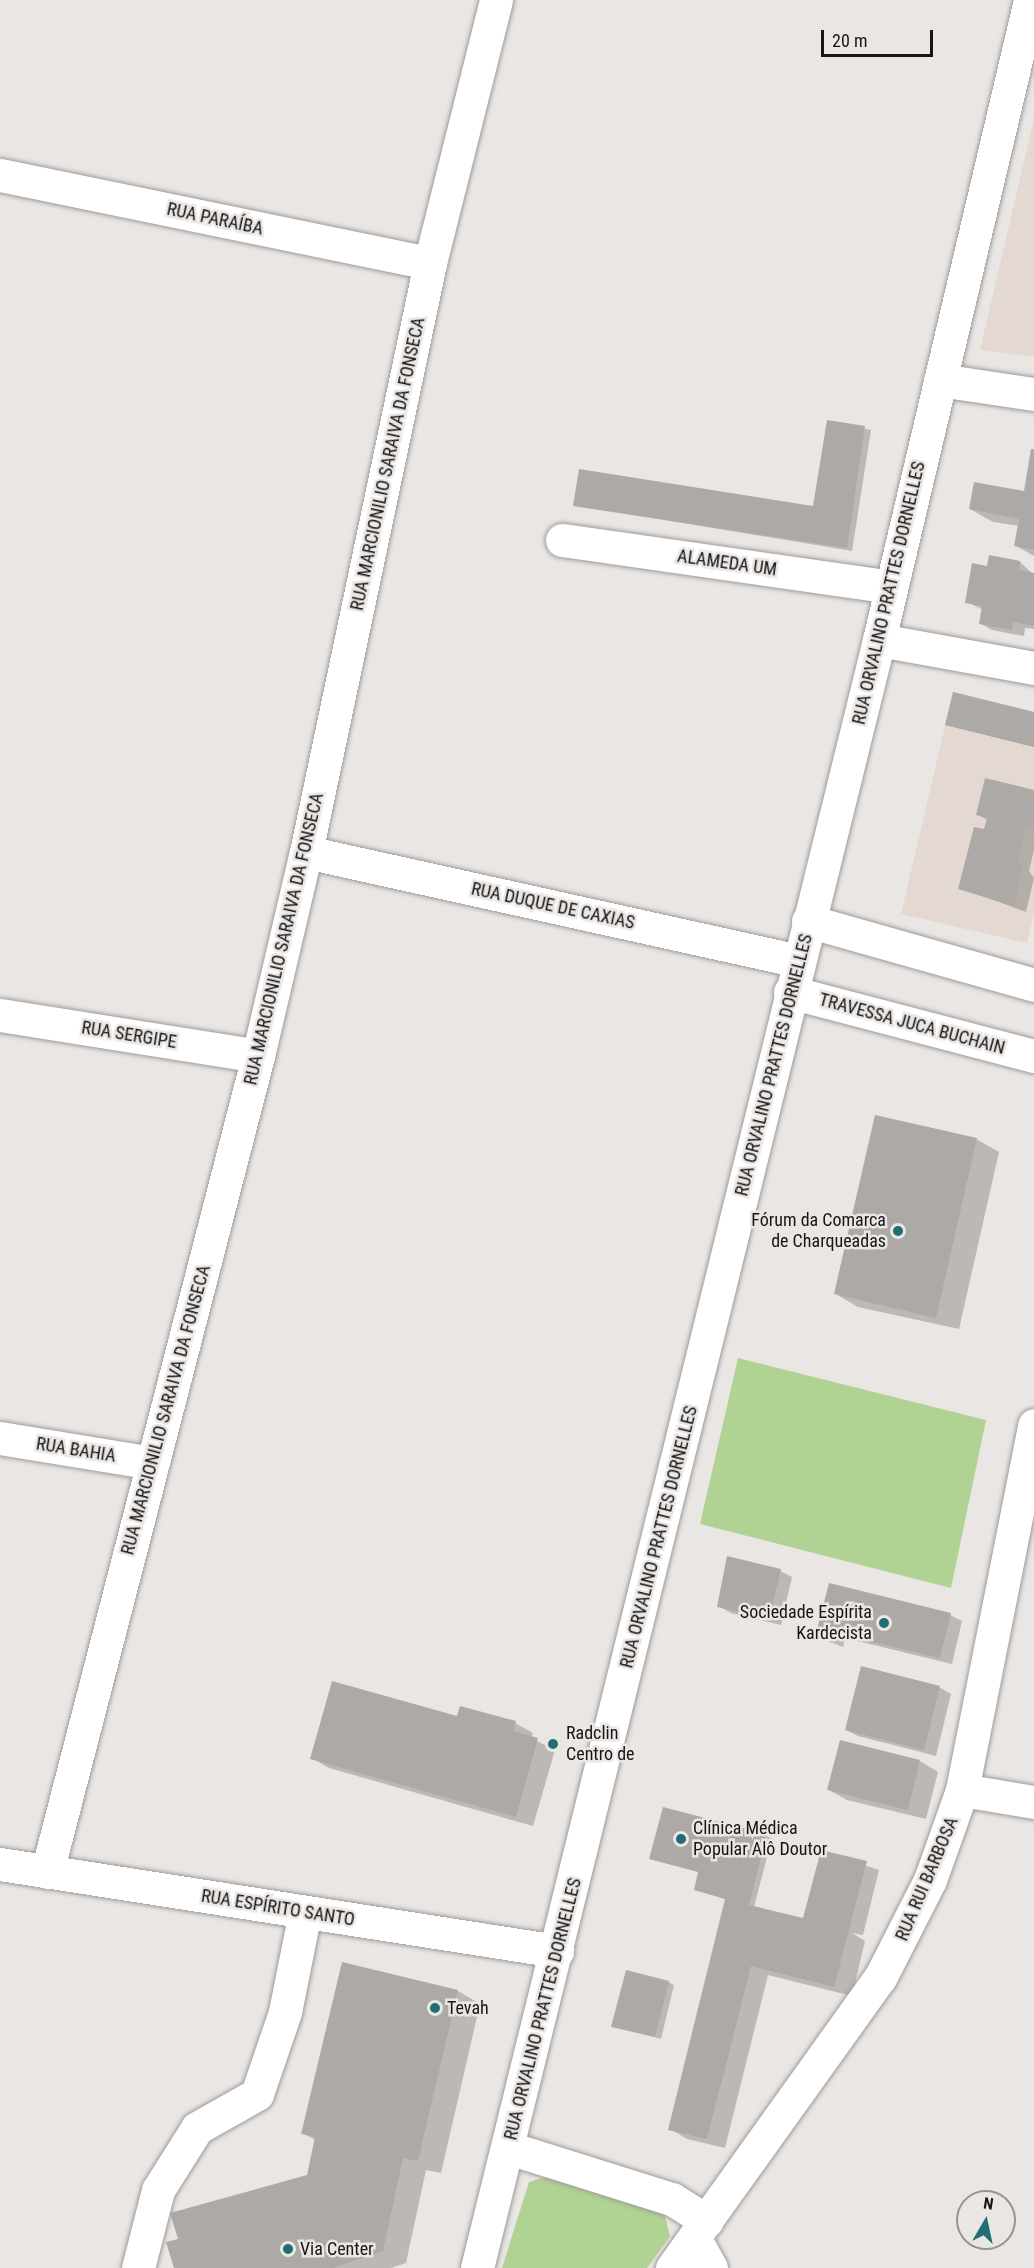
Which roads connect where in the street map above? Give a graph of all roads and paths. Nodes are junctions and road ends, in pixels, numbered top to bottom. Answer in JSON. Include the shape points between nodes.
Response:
{"nodes":[{"id":1,"x":496,"y":0,"type":"edge"},
{"id":2,"x":1029,"y":21,"type":"edge"},
{"id":3,"x":0,"y":175,"type":"edge"},
{"id":4,"x":430,"y":264,"type":"junction"},
{"id":5,"x":940,"y":380,"type":"junction"},
{"id":6,"x":1034,"y":394,"type":"edge"},
{"id":7,"x":562,"y":540,"type":"dead end"},
{"id":8,"x":891,"y":587,"type":"junction"},
{"id":9,"x":879,"y":640,"type":"junction"},
{"id":10,"x":1034,"y":668,"type":"edge"},
{"id":11,"x":306,"y":852,"type":"junction"},
{"id":12,"x":808,"y":921,"type":"junction"},
{"id":13,"x":800,"y":961,"type":"junction"},
{"id":14,"x":1034,"y":985,"type":"edge"},
{"id":15,"x":790,"y":992,"type":"junction"},
{"id":16,"x":0,"y":1015,"type":"edge"},
{"id":17,"x":258,"y":1056,"type":"junction"},
{"id":18,"x":1034,"y":1056,"type":"edge"},
{"id":19,"x":1034,"y":1425,"type":"edge"},
{"id":20,"x":0,"y":1438,"type":"edge"},
{"id":21,"x":152,"y":1462,"type":"junction"},
{"id":22,"x":962,"y":1790,"type":"junction"},
{"id":23,"x":1034,"y":1802,"type":"edge"},
{"id":24,"x":0,"y":1864,"type":"edge"},
{"id":25,"x":46,"y":1872,"type":"junction"},
{"id":26,"x":306,"y":1912,"type":"junction"},
{"id":27,"x":557,"y":1951,"type":"junction"},
{"id":28,"x":509,"y":2148,"type":"junction"},
{"id":29,"x":701,"y":2230,"type":"junction"},
{"id":30,"x":138,"y":2268,"type":"edge"},
{"id":31,"x":477,"y":2268,"type":"edge"},
{"id":32,"x":672,"y":2268,"type":"edge"},
{"id":33,"x":711,"y":2268,"type":"edge"}],
"edges":[{"from":1,"to":4,"type":"street","name":"RUA MARCIONILIO SARAIVA DA FONSECA"},
{"from":2,"to":5,"type":"street","name":"RUA ORVALINO PRATTES DORNELLES"},
{"from":3,"to":4,"type":"street","name":"RUA PARAÍBA"},
{"from":4,"to":11,"type":"street","name":"RUA MARCIONILIO SARAIVA DA FONSECA"},
{"from":5,"to":6,"type":"street"},
{"from":5,"to":8,"type":"street","name":"RUA ORVALINO PRATTES DORNELLES"},
{"from":7,"to":8,"type":"street","name":"ALAMEDA UM"},
{"from":8,"to":9,"type":"street","name":"RUA ORVALINO PRATTES DORNELLES"},
{"from":9,"to":10,"type":"street"},
{"from":9,"to":12,"type":"street","name":"RUA ORVALINO PRATTES DORNELLES"},
{"from":11,"to":13,"type":"street","name":"RUA DUQUE DE CAXIAS"},
{"from":11,"to":17,"type":"street","name":"RUA MARCIONILIO SARAIVA DA FONSECA"},
{"from":12,"to":13,"type":"street","name":"RUA ORVALINO PRATTES DORNELLES"},
{"from":12,"to":14,"type":"street"},
{"from":13,"to":15,"type":"street","name":"RUA ORVALINO PRATTES DORNELLES"},
{"from":15,"to":18,"type":"street","name":"TRAVESSA JUCA BUCHAIN"},
{"from":15,"to":27,"type":"street","name":"RUA ORVALINO PRATTES DORNELLES"},
{"from":16,"to":17,"type":"street","name":"RUA SERGIPE"},
{"from":17,"to":21,"type":"street","name":"RUA MARCIONILIO SARAIVA DA FONSECA"},
{"from":19,"to":22,"type":"street","name":"RUA RUI BARBOSA"},
{"from":20,"to":21,"type":"street","name":"RUA BAHIA"},
{"from":21,"to":25,"type":"street","name":"RUA MARCIONILIO SARAIVA DA FONSECA"},
{"from":22,"to":23,"type":"street"},
{"from":22,"to":29,"type":"street","name":"RUA RUI BARBOSA","via":[[930,1880],[880,1978]]},
{"from":24,"to":25,"type":"street","name":"RUA ESPÍRITO SANTO"},
{"from":25,"to":26,"type":"street","name":"RUA ESPÍRITO SANTO"},
{"from":26,"to":27,"type":"street","name":"RUA ESPÍRITO SANTO"},
{"from":26,"to":30,"type":"street","via":[[285,2012],[257,2094],[197,2128],[158,2190]]},
{"from":27,"to":28,"type":"street","name":"RUA ORVALINO PRATTES DORNELLES"},
{"from":28,"to":29,"type":"street","via":[[672,2199]]},
{"from":28,"to":31,"type":"street","name":"RUA ORVALINO PRATTES DORNELLES"},
{"from":29,"to":32,"type":"street","name":"RUA RUI BARBOSA"},
{"from":29,"to":33,"type":"street"}]}
